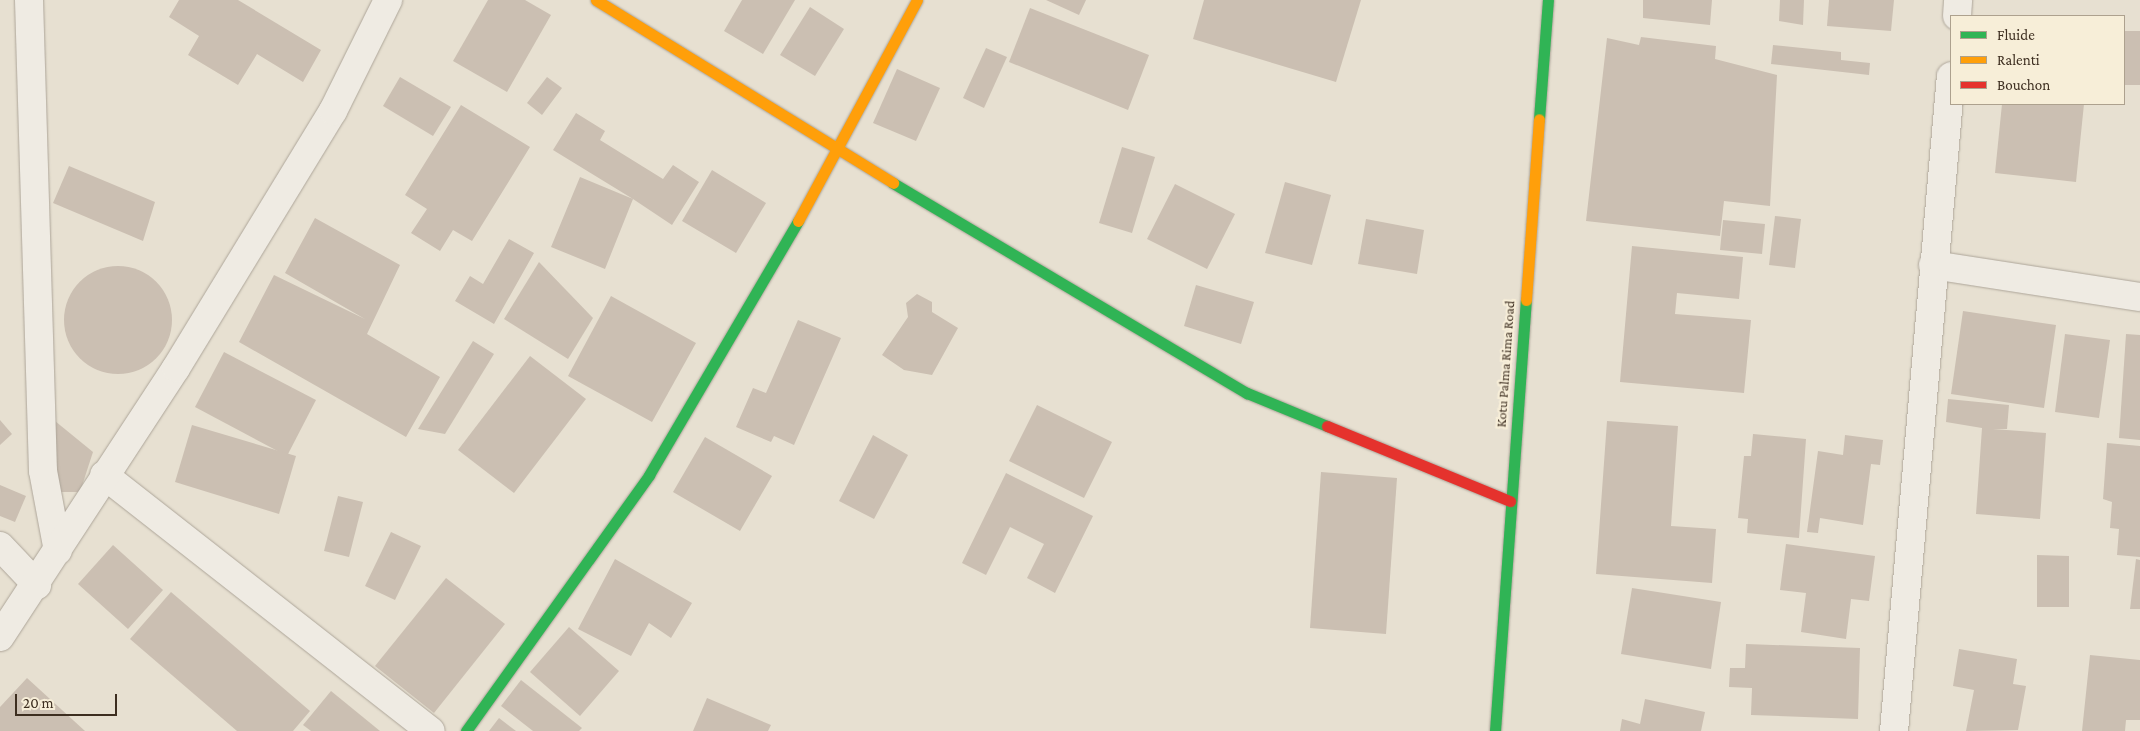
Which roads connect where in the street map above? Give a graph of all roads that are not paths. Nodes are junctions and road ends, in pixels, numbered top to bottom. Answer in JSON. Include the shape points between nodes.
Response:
{"nodes":[{"id":1,"x":29,"y":0,"type":"edge"},
{"id":2,"x":388,"y":0,"type":"edge"},
{"id":3,"x":596,"y":0,"type":"edge"},
{"id":4,"x":917,"y":0,"type":"edge"},
{"id":5,"x":1548,"y":0,"type":"edge"},
{"id":6,"x":1958,"y":0,"type":"edge"},
{"id":7,"x":1957,"y":15,"type":"edge"},
{"id":8,"x":1950,"y":86,"type":"edge"},
{"id":9,"x":839,"y":151,"type":"junction"},
{"id":10,"x":1933,"y":265,"type":"junction"},
{"id":11,"x":2140,"y":297,"type":"edge"},
{"id":12,"x":104,"y":475,"type":"junction"},
{"id":13,"x":1510,"y":501,"type":"junction"},
{"id":14,"x":0,"y":546,"type":"edge"},
{"id":15,"x":58,"y":551,"type":"junction"},
{"id":16,"x":37,"y":585,"type":"junction"},
{"id":17,"x":0,"y":637,"type":"edge"},
{"id":18,"x":430,"y":731,"type":"edge"},
{"id":19,"x":466,"y":731,"type":"edge"},
{"id":20,"x":1495,"y":731,"type":"edge"},
{"id":21,"x":1894,"y":731,"type":"edge"}],
"edges":[{"from":1,"to":15,"type":"street","via":[[43,471]]},
{"from":2,"to":12,"type":"street","via":[[333,111],[176,368]]},
{"from":3,"to":9,"type":"street"},
{"from":4,"to":9,"type":"street"},
{"from":5,"to":13,"type":"street","name":"Kotu Palma Rima Road"},
{"from":6,"to":7,"type":"street"},
{"from":8,"to":10,"type":"street"},
{"from":9,"to":13,"type":"street","via":[[1247,393]]},
{"from":9,"to":19,"type":"street","via":[[649,475]]},
{"from":10,"to":11,"type":"street"},
{"from":10,"to":21,"type":"street"},
{"from":12,"to":15,"type":"street"},
{"from":12,"to":18,"type":"street"},
{"from":13,"to":20,"type":"street","name":"Kotu Palma Rima Road"},
{"from":14,"to":16,"type":"street"},
{"from":15,"to":16,"type":"street"},
{"from":16,"to":17,"type":"street"}]}
